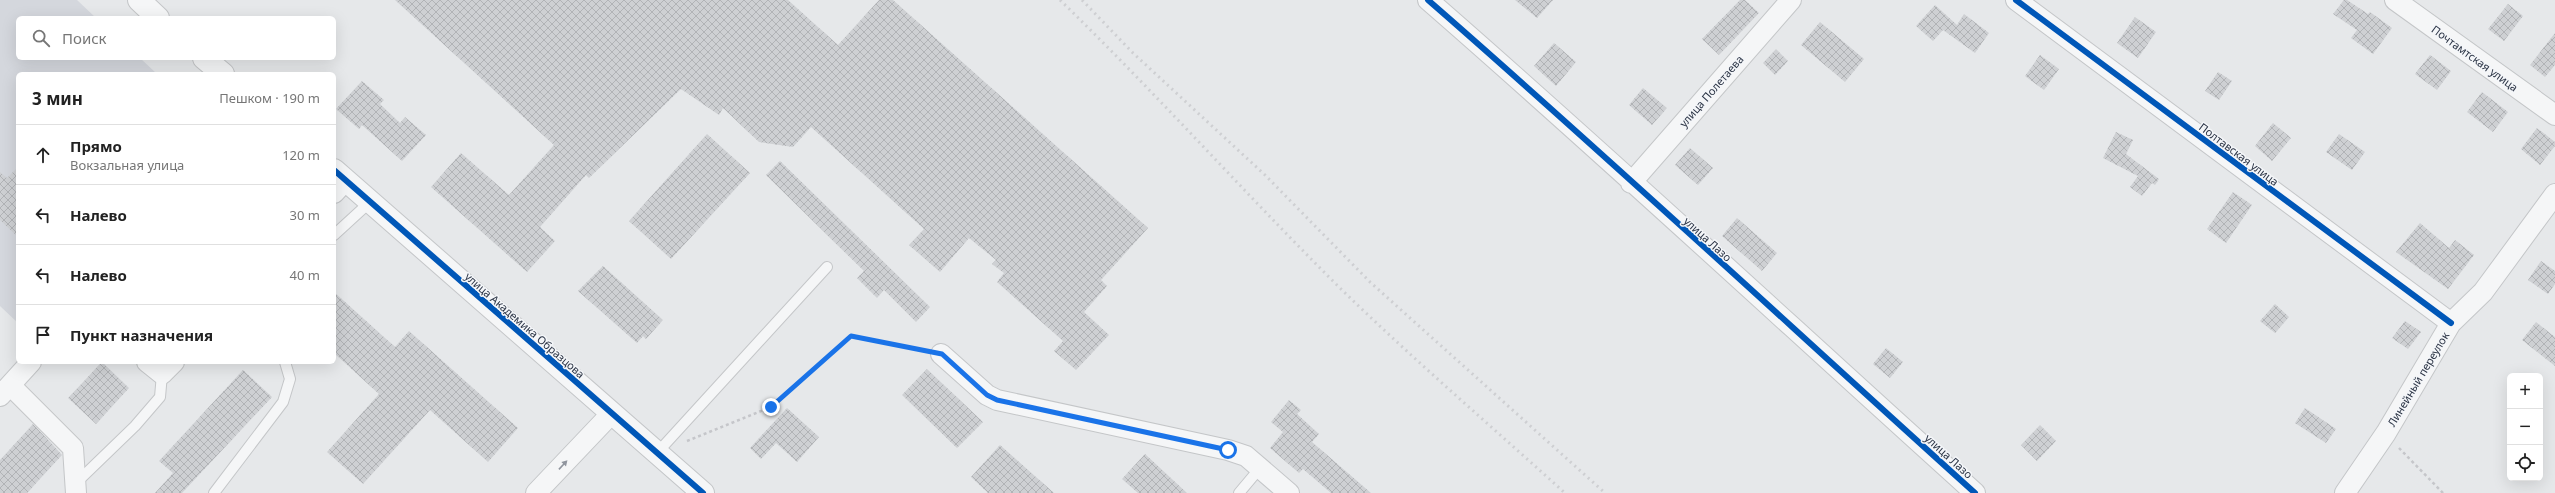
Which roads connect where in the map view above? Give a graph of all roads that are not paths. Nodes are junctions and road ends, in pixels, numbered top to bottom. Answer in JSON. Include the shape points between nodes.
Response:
{"nodes":[{"id":1,"x":139,"y":0,"type":"edge"},
{"id":2,"x":1428,"y":0,"type":"edge"},
{"id":3,"x":1791,"y":0,"type":"edge"},
{"id":4,"x":2016,"y":0,"type":"edge"},
{"id":5,"x":2395,"y":0,"type":"edge"},
{"id":6,"x":156,"y":16,"type":"edge"},
{"id":7,"x":206,"y":60,"type":"edge"},
{"id":8,"x":221,"y":72,"type":"edge"},
{"id":9,"x":2555,"y":115,"type":"edge"},
{"id":10,"x":338,"y":181,"type":"edge"},
{"id":11,"x":1631,"y":183,"type":"junction"},
{"id":12,"x":2555,"y":194,"type":"edge"},
{"id":13,"x":370,"y":202,"type":"junction"},
{"id":14,"x":336,"y":234,"type":"edge"},
{"id":15,"x":826,"y":266,"type":"dead end"},
{"id":16,"x":2451,"y":323,"type":"junction"},
{"id":17,"x":942,"y":354,"type":"road end"},
{"id":18,"x":29,"y":364,"type":"edge"},
{"id":19,"x":286,"y":364,"type":"edge"},
{"id":20,"x":161,"y":366,"type":"edge"},
{"id":21,"x":5,"y":391,"type":"edge"},
{"id":22,"x":611,"y":414,"type":"junction"},
{"id":23,"x":657,"y":453,"type":"junction"},
{"id":24,"x":1260,"y":468,"type":"junction"},
{"id":25,"x":76,"y":488,"type":"edge"},
{"id":26,"x":214,"y":493,"type":"edge"},
{"id":27,"x":536,"y":493,"type":"edge"},
{"id":28,"x":703,"y":493,"type":"edge"},
{"id":29,"x":1239,"y":493,"type":"edge"},
{"id":30,"x":1289,"y":493,"type":"edge"},
{"id":31,"x":1975,"y":493,"type":"edge"},
{"id":32,"x":2345,"y":493,"type":"edge"}],
"edges":[{"from":1,"to":6,"type":"street"},
{"from":2,"to":11,"type":"street","name":"улица Лазо","via":[[1570,124]]},
{"from":3,"to":11,"type":"street","name":"улица Полетаева"},
{"from":4,"to":16,"type":"street","name":"Полтавская улица"},
{"from":5,"to":9,"type":"street","name":"Почтамтская улица"},
{"from":7,"to":8,"type":"street"},
{"from":10,"to":13,"type":"street","name":"улица Академика Образцова"},
{"from":11,"to":31,"type":"street","name":"улица Лазо"},
{"from":12,"to":16,"type":"street","name":"Линейный переулок","via":[[2483,292]]},
{"from":13,"to":14,"type":"lane"},
{"from":13,"to":22,"type":"street","name":"улица Академика Образцова"},
{"from":15,"to":23,"type":"lane"},
{"from":16,"to":32,"type":"street","name":"Линейный переулок","via":[[2386,433]]},
{"from":17,"to":24,"type":"street","via":[[987,395],[997,400],[1228,450],[1246,456]]},
{"from":18,"to":21,"type":"street"},
{"from":19,"to":26,"type":"lane","via":[[290,380],[283,402]]},
{"from":20,"to":25,"type":"lane","via":[[160,397]]},
{"from":21,"to":25,"type":"street","via":[[73,448]]},
{"from":22,"to":23,"type":"street","name":"улица Академика Образцова"},
{"from":27,"to":22,"type":"street","one_way":true},
{"from":23,"to":28,"type":"street","name":"улица Академика Образцова"},
{"from":24,"to":29,"type":"lane"},
{"from":24,"to":30,"type":"street"}]}
